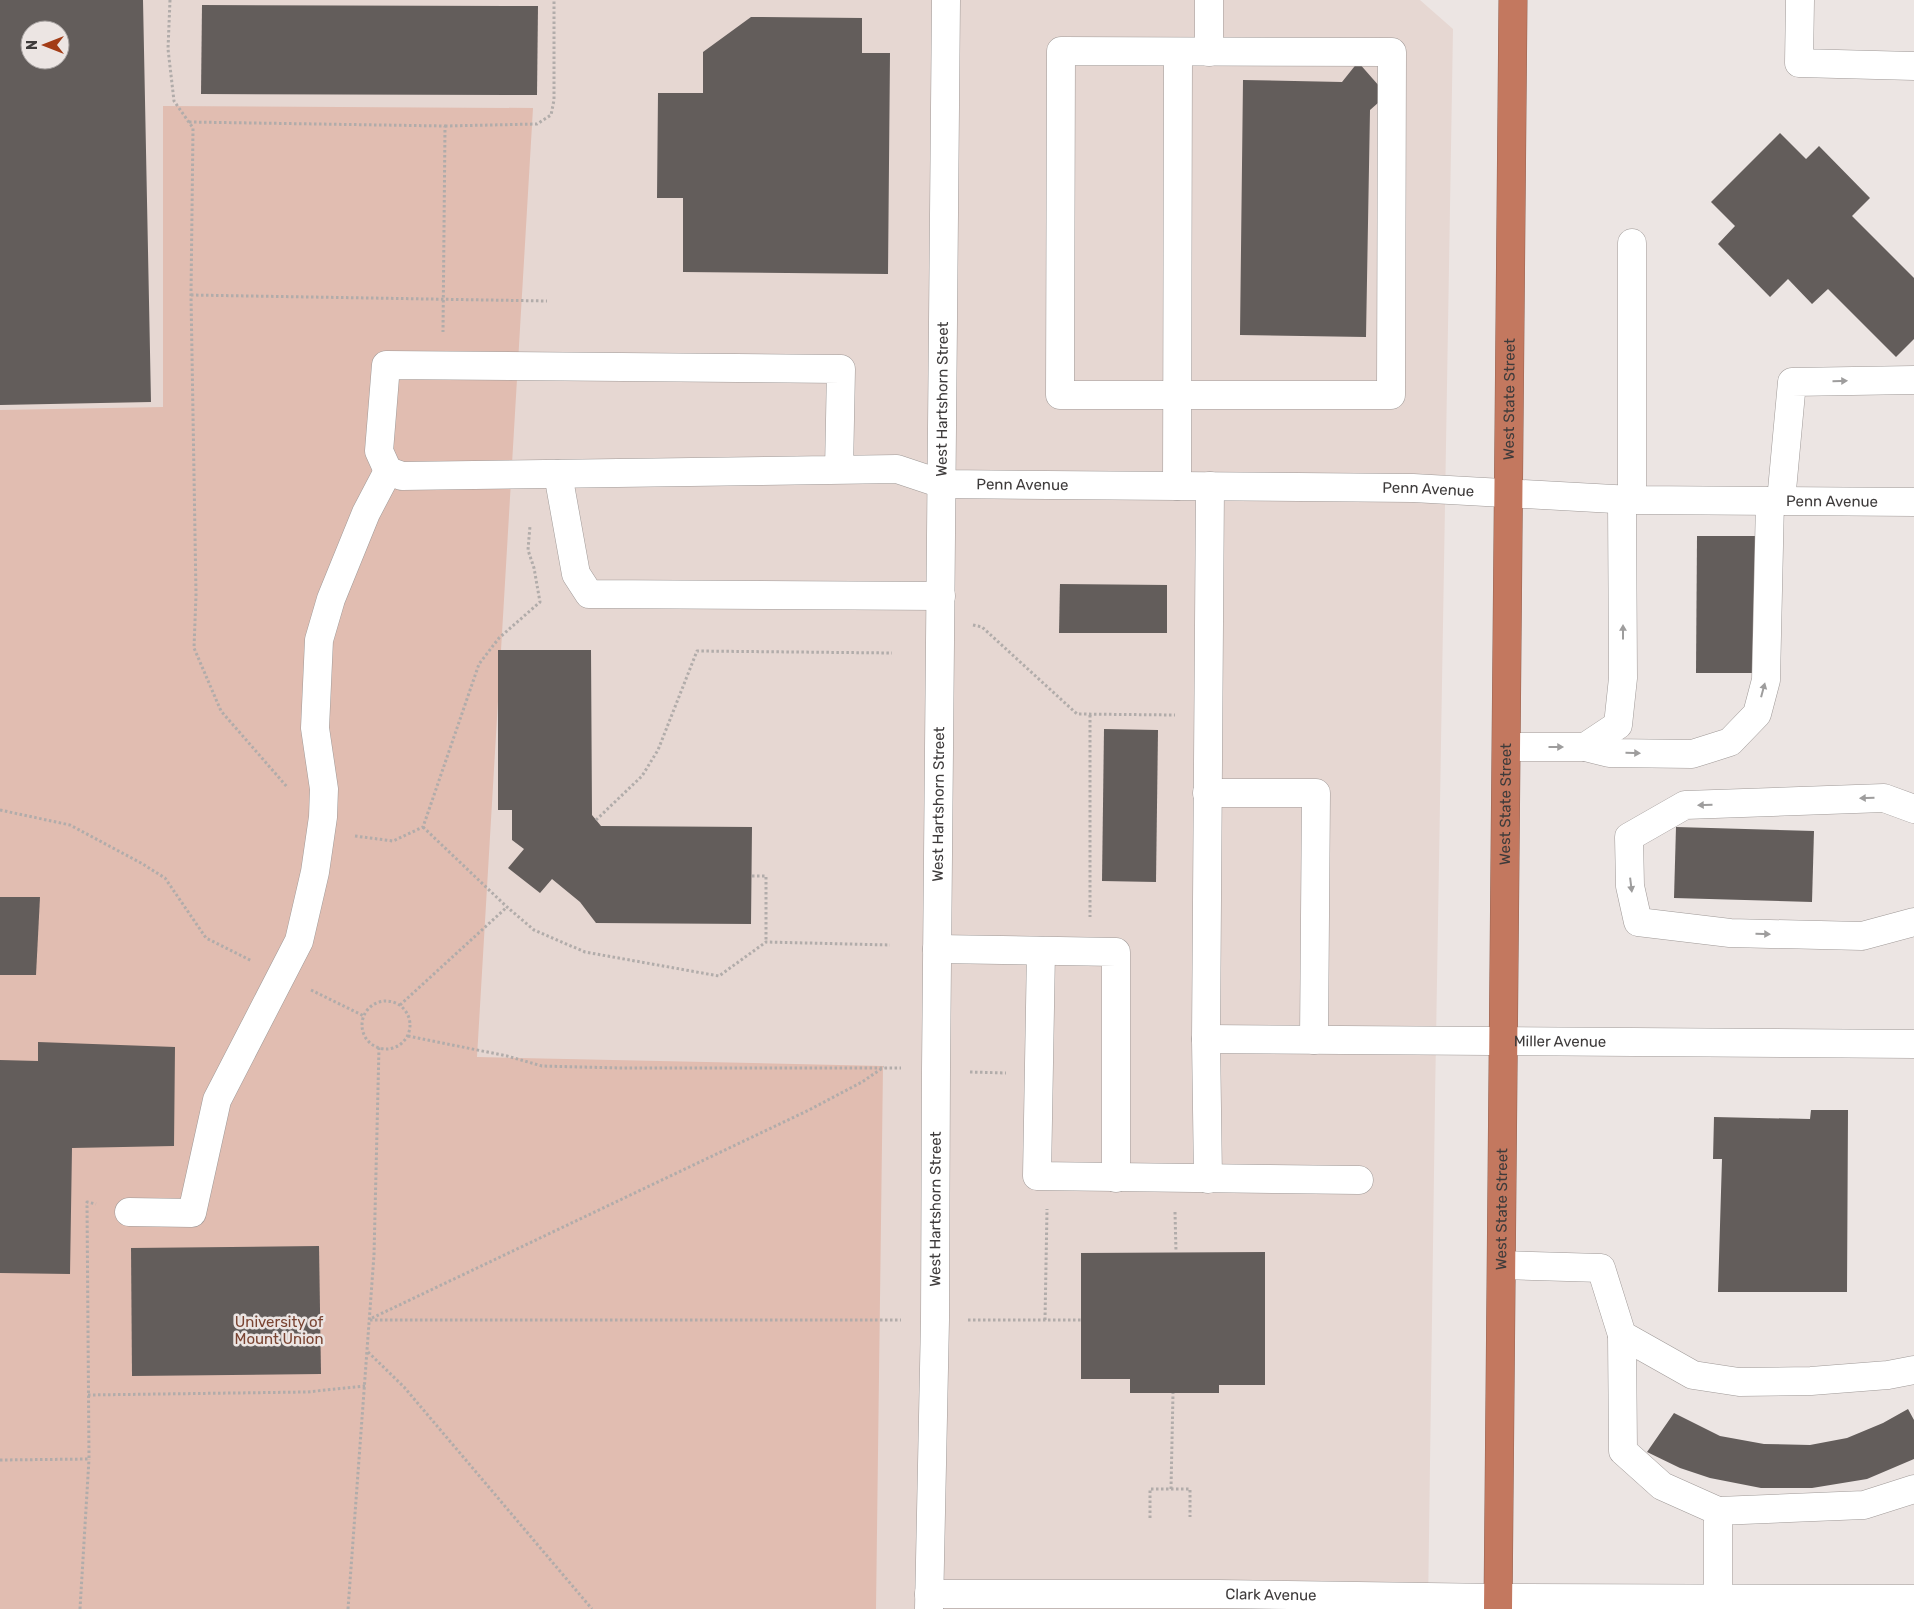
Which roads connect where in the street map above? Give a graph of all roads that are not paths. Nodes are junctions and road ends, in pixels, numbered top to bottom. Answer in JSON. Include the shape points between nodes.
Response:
{"nodes":[{"id":1,"x":946,"y":0,"type":"edge"},
{"id":2,"x":1209,"y":0,"type":"edge"},
{"id":3,"x":1512,"y":0,"type":"edge"},
{"id":4,"x":1800,"y":0,"type":"edge"},
{"id":5,"x":1178,"y":52,"type":"junction"},
{"id":6,"x":1209,"y":52,"type":"junction"},
{"id":7,"x":1914,"y":66,"type":"edge"},
{"id":8,"x":1632,"y":243,"type":"dead end"},
{"id":9,"x":1914,"y":380,"type":"edge"},
{"id":10,"x":1178,"y":395,"type":"junction"},
{"id":11,"x":839,"y":470,"type":"junction"},
{"id":12,"x":388,"y":471,"type":"junction"},
{"id":13,"x":547,"y":474,"type":"junction"},
{"id":14,"x":942,"y":484,"type":"junction"},
{"id":15,"x":1177,"y":486,"type":"junction"},
{"id":16,"x":1210,"y":486,"type":"junction"},
{"id":17,"x":1509,"y":493,"type":"junction"},
{"id":18,"x":1627,"y":500,"type":"junction"},
{"id":19,"x":1776,"y":501,"type":"junction"},
{"id":20,"x":1914,"y":502,"type":"edge"},
{"id":21,"x":941,"y":608,"type":"junction"},
{"id":22,"x":1507,"y":747,"type":"junction"},
{"id":23,"x":1585,"y":747,"type":"junction"},
{"id":24,"x":1207,"y":793,"type":"junction"},
{"id":25,"x":1914,"y":809,"type":"edge"},
{"id":26,"x":1914,"y":922,"type":"edge"},
{"id":27,"x":937,"y":949,"type":"junction"},
{"id":28,"x":1041,"y":951,"type":"junction"},
{"id":29,"x":1206,"y":1039,"type":"junction"},
{"id":30,"x":1314,"y":1040,"type":"junction"},
{"id":31,"x":1504,"y":1040,"type":"junction"},
{"id":32,"x":1914,"y":1044,"type":"edge"},
{"id":33,"x":1116,"y":1178,"type":"junction"},
{"id":34,"x":1208,"y":1179,"type":"junction"},
{"id":35,"x":1359,"y":1180,"type":"dead end"},
{"id":36,"x":128,"y":1212,"type":"dead end"},
{"id":37,"x":1502,"y":1264,"type":"junction"},
{"id":38,"x":1622,"y":1336,"type":"junction"},
{"id":39,"x":1914,"y":1370,"type":"edge"},
{"id":40,"x":1914,"y":1489,"type":"edge"},
{"id":41,"x":1718,"y":1511,"type":"junction"},
{"id":42,"x":1914,"y":1599,"type":"edge"},
{"id":43,"x":929,"y":1601,"type":"edge"},
{"id":44,"x":1498,"y":1604,"type":"edge"},
{"id":45,"x":1718,"y":1604,"type":"edge"}],
"edges":[{"from":1,"to":14,"type":"street","name":"West Hartshorn Street"},
{"from":2,"to":6,"type":"street"},
{"from":3,"to":17,"type":"highway","name":"West State Street"},
{"from":4,"to":7,"type":"street","via":[[1799,63]]},
{"from":5,"to":6,"type":"street"},
{"from":5,"to":10,"type":"street"},
{"from":5,"to":10,"type":"street","via":[[1061,51],[1060,365],[1060,395]]},
{"from":6,"to":10,"type":"street","via":[[1392,52],[1392,395]]},
{"from":8,"to":18,"type":"street"},
{"from":19,"to":9,"type":"street","one_way":true,"via":[[1792,382]]},
{"from":10,"to":15,"type":"street"},
{"from":11,"to":12,"type":"street","via":[[841,369],[386,365],[379,450]]},
{"from":11,"to":13,"type":"street","name":"Penn Avenue"},
{"from":11,"to":14,"type":"street","name":"Penn Avenue","via":[[897,469]]},
{"from":12,"to":13,"type":"street","name":"Penn Avenue","via":[[402,476]]},
{"from":12,"to":36,"type":"street","via":[[366,513],[331,599],[319,640],[315,728],[324,789],[323,817],[315,872],[299,941],[217,1100],[192,1213]]},
{"from":13,"to":21,"type":"street","via":[[576,574],[589,594]]},
{"from":14,"to":15,"type":"street","name":"Penn Avenue"},
{"from":14,"to":21,"type":"street","name":"West Hartshorn Street"},
{"from":15,"to":16,"type":"street","name":"Penn Avenue"},
{"from":16,"to":17,"type":"street","name":"Penn Avenue","via":[[1413,488]]},
{"from":16,"to":24,"type":"street"},
{"from":17,"to":18,"type":"street","name":"Penn Avenue"},
{"from":17,"to":22,"type":"highway","name":"West State Street"},
{"from":18,"to":19,"type":"street","name":"Penn Avenue"},
{"from":23,"to":18,"type":"street","one_way":true,"via":[[1618,725],[1623,678]]},
{"from":19,"to":20,"type":"street","name":"Penn Avenue"},
{"from":23,"to":19,"type":"street","one_way":true,"via":[[1609,753],[1692,754],[1730,742],[1757,714],[1766,680]]},
{"from":21,"to":27,"type":"street","name":"West Hartshorn Street"},
{"from":22,"to":23,"type":"street","one_way":true},
{"from":22,"to":31,"type":"highway","name":"West State Street"},
{"from":24,"to":29,"type":"street"},
{"from":24,"to":30,"type":"street","via":[[1316,793]]},
{"from":25,"to":26,"type":"street","one_way":true,"via":[[1884,798],[1685,806],[1629,837],[1630,886],[1638,922],[1730,933],[1862,936]]},
{"from":27,"to":28,"type":"street"},
{"from":27,"to":43,"type":"street","name":"West Hartshorn Street","via":[[935,1320]]},
{"from":28,"to":33,"type":"street","via":[[1116,952]]},
{"from":28,"to":33,"type":"street","via":[[1037,1176]]},
{"from":29,"to":30,"type":"street","name":"Miller Avenue"},
{"from":29,"to":34,"type":"street"},
{"from":30,"to":31,"type":"street","name":"Miller Avenue"},
{"from":31,"to":32,"type":"street","name":"Miller Avenue"},
{"from":31,"to":37,"type":"highway","name":"West State Street"},
{"from":33,"to":34,"type":"street"},
{"from":34,"to":35,"type":"street"},
{"from":37,"to":38,"type":"street","via":[[1601,1268]]},
{"from":37,"to":44,"type":"highway","name":"West State Street"},
{"from":38,"to":39,"type":"street","via":[[1693,1375],[1739,1382],[1811,1381]]},
{"from":38,"to":41,"type":"street","via":[[1623,1451],[1662,1486]]},
{"from":40,"to":41,"type":"street","via":[[1864,1505]]},
{"from":41,"to":45,"type":"street"},
{"from":42,"to":45,"type":"street","name":"Clark Avenue"},
{"from":43,"to":44,"type":"street","name":"Clark Avenue","via":[[1210,1594]]},
{"from":44,"to":45,"type":"street","name":"Clark Avenue"}]}
